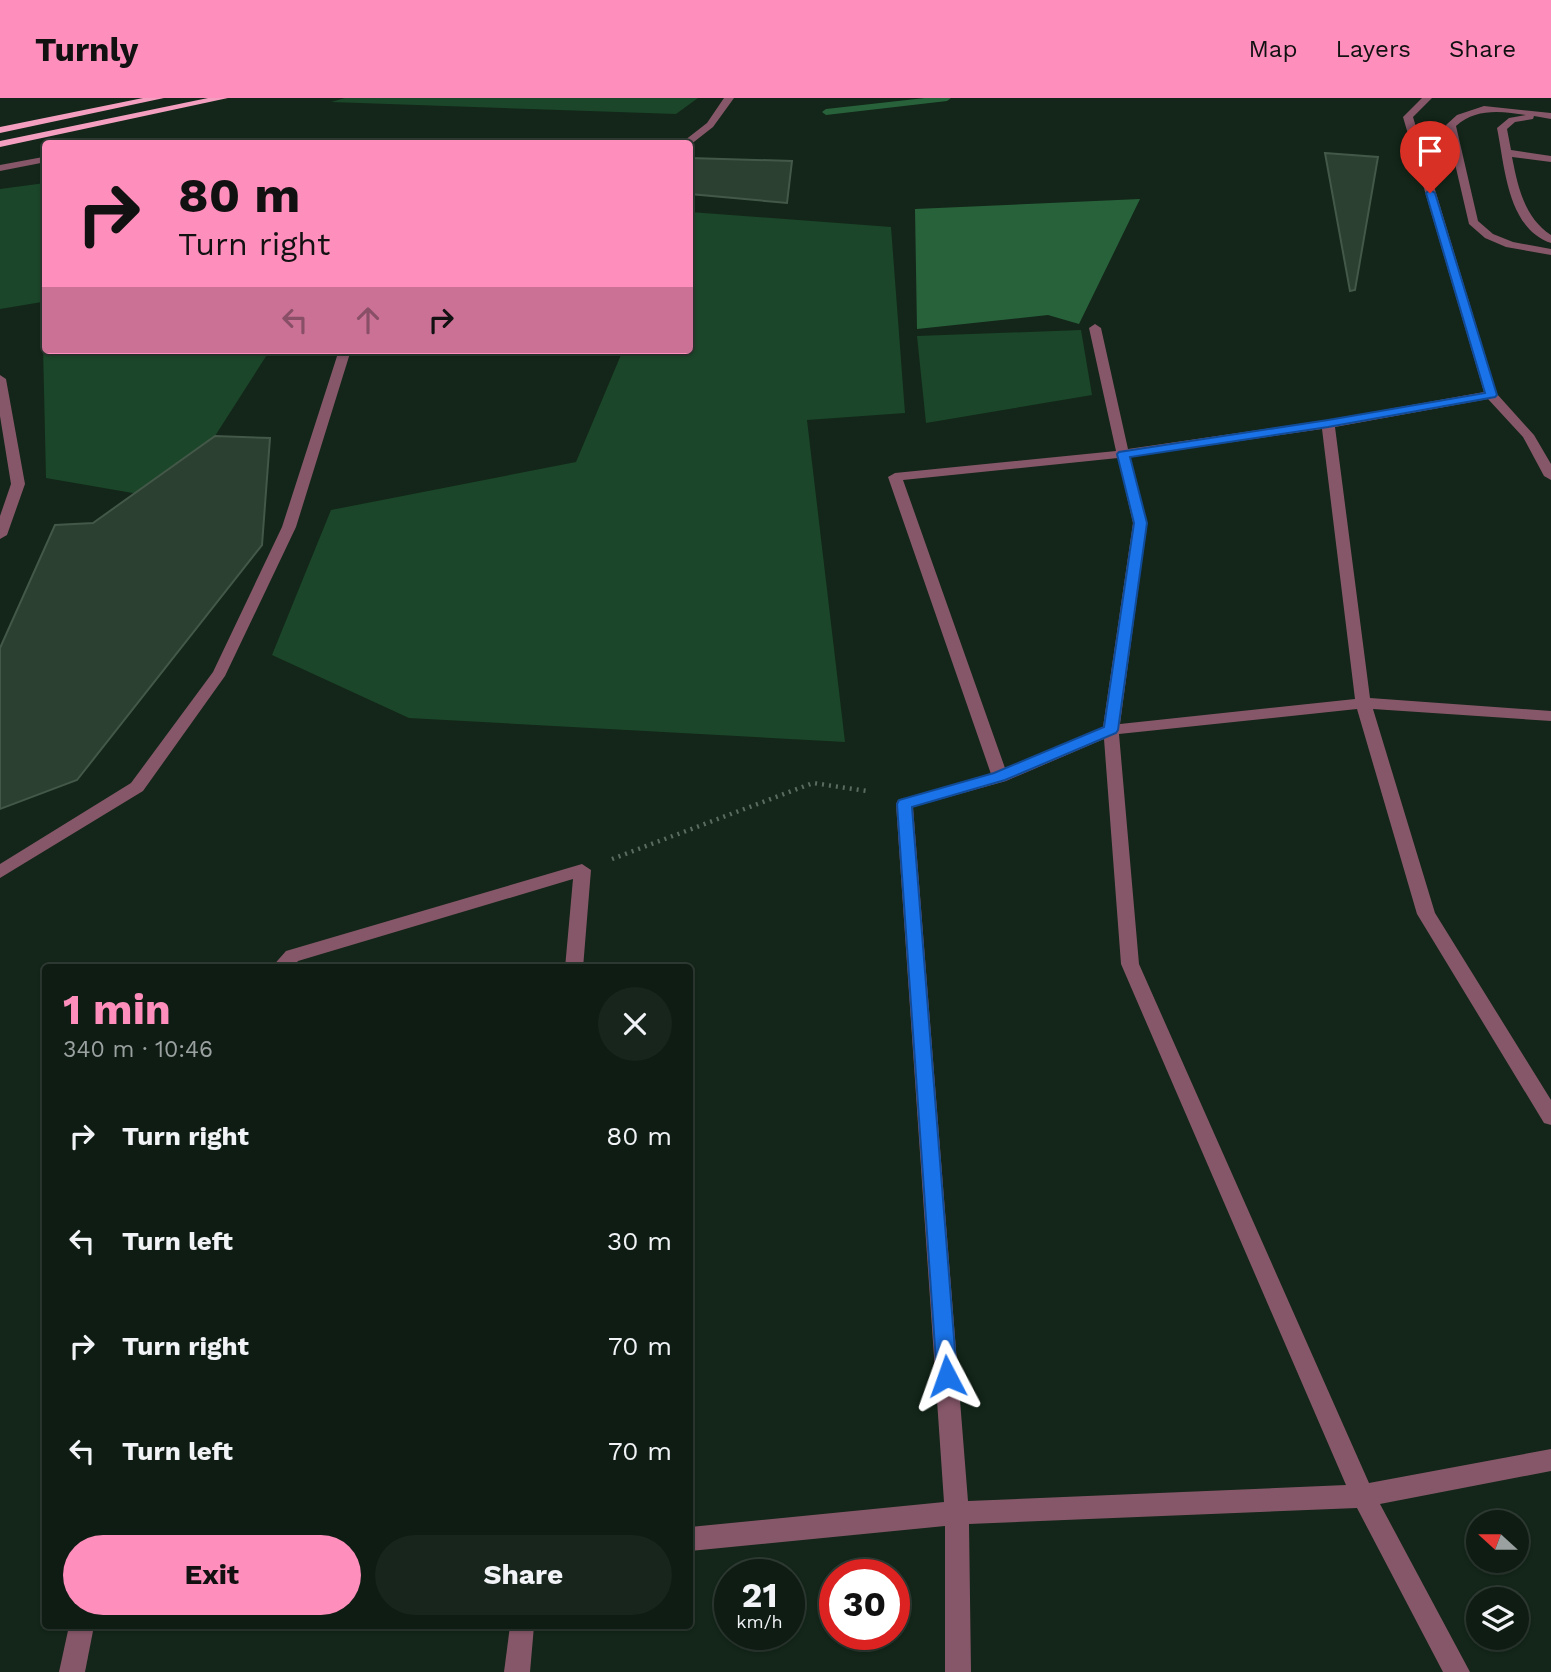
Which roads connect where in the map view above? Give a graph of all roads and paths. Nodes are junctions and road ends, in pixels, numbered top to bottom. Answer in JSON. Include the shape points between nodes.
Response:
{"nodes":[{"id":1,"x":159,"y":98,"type":"edge"},
{"id":2,"x":223,"y":98,"type":"edge"},
{"id":3,"x":729,"y":98,"type":"edge"},
{"id":4,"x":1427,"y":98,"type":"edge"},
{"id":5,"x":1551,"y":117,"type":"edge"},
{"id":6,"x":0,"y":130,"type":"edge"},
{"id":7,"x":690,"y":140,"type":"edge"},
{"id":8,"x":0,"y":144,"type":"edge"},
{"id":9,"x":1508,"y":153,"type":"junction"},
{"id":10,"x":1551,"y":159,"type":"edge"},
{"id":11,"x":42,"y":160,"type":"edge"},
{"id":12,"x":0,"y":168,"type":"edge"},
{"id":13,"x":1551,"y":240,"type":"edge"},
{"id":14,"x":1551,"y":252,"type":"edge"},
{"id":15,"x":1095,"y":328,"type":"dead end"},
{"id":16,"x":344,"y":354,"type":"edge"},
{"id":17,"x":0,"y":379,"type":"edge"},
{"id":18,"x":1491,"y":395,"type":"junction"},
{"id":19,"x":1328,"y":424,"type":"junction"},
{"id":20,"x":1123,"y":454,"type":"junction"},
{"id":21,"x":1551,"y":476,"type":"edge"},
{"id":22,"x":0,"y":535,"type":"edge"},
{"id":23,"x":1363,"y":703,"type":"junction"},
{"id":24,"x":1551,"y":716,"type":"edge"},
{"id":25,"x":1111,"y":730,"type":"junction"},
{"id":26,"x":1000,"y":777,"type":"junction"},
{"id":27,"x":867,"y":792,"type":"dead end"},
{"id":28,"x":582,"y":870,"type":"junction"},
{"id":29,"x":0,"y":872,"type":"edge"},
{"id":30,"x":284,"y":964,"type":"edge"},
{"id":31,"x":574,"y":964,"type":"edge"},
{"id":32,"x":1551,"y":1117,"type":"edge"},
{"id":33,"x":1551,"y":1460,"type":"edge"},
{"id":34,"x":1363,"y":1496,"type":"junction"},
{"id":35,"x":957,"y":1513,"type":"junction"},
{"id":36,"x":693,"y":1539,"type":"edge"},
{"id":37,"x":80,"y":1629,"type":"edge"},
{"id":38,"x":522,"y":1629,"type":"edge"},
{"id":39,"x":72,"y":1672,"type":"edge"},
{"id":40,"x":517,"y":1672,"type":"edge"},
{"id":41,"x":958,"y":1672,"type":"edge"},
{"id":42,"x":1457,"y":1672,"type":"edge"}],
"edges":[{"from":1,"to":6,"type":"highway"},
{"from":2,"to":8,"type":"highway"},
{"from":3,"to":7,"type":"street","via":[[710,125]]},
{"from":4,"to":18,"type":"street","via":[[1408,117]]},
{"from":5,"to":9,"type":"street","via":[[1512,120],[1502,128]]},
{"from":5,"to":14,"type":"street","via":[[1470,111],[1451,125],[1473,222],[1510,245]]},
{"from":9,"to":10,"type":"street"},
{"from":9,"to":13,"type":"street","via":[[1527,223]]},
{"from":11,"to":12,"type":"street"},
{"from":15,"to":20,"type":"street"},
{"from":16,"to":29,"type":"street","via":[[289,527],[220,673],[137,787]]},
{"from":17,"to":22,"type":"street","via":[[18,484]]},
{"from":18,"to":19,"type":"street"},
{"from":18,"to":21,"type":"street","via":[[1528,435]]},
{"from":19,"to":20,"type":"street"},
{"from":19,"to":23,"type":"street"},
{"from":20,"to":25,"type":"street","via":[[1140,523]]},
{"from":20,"to":26,"type":"street","via":[[895,477]]},
{"from":23,"to":24,"type":"street"},
{"from":23,"to":25,"type":"street"},
{"from":23,"to":32,"type":"street","via":[[1426,914]]},
{"from":25,"to":26,"type":"street"},
{"from":25,"to":34,"type":"street","via":[[1130,964]]},
{"from":26,"to":35,"type":"street","via":[[904,804]]},
{"from":27,"to":28,"type":"path","via":[[813,783]]},
{"from":28,"to":30,"type":"street","via":[[292,956]]},
{"from":28,"to":31,"type":"street"},
{"from":33,"to":34,"type":"street"},
{"from":34,"to":35,"type":"street"},
{"from":34,"to":42,"type":"street"},
{"from":35,"to":36,"type":"street"},
{"from":35,"to":41,"type":"street"},
{"from":37,"to":39,"type":"street"},
{"from":38,"to":40,"type":"street"}]}
